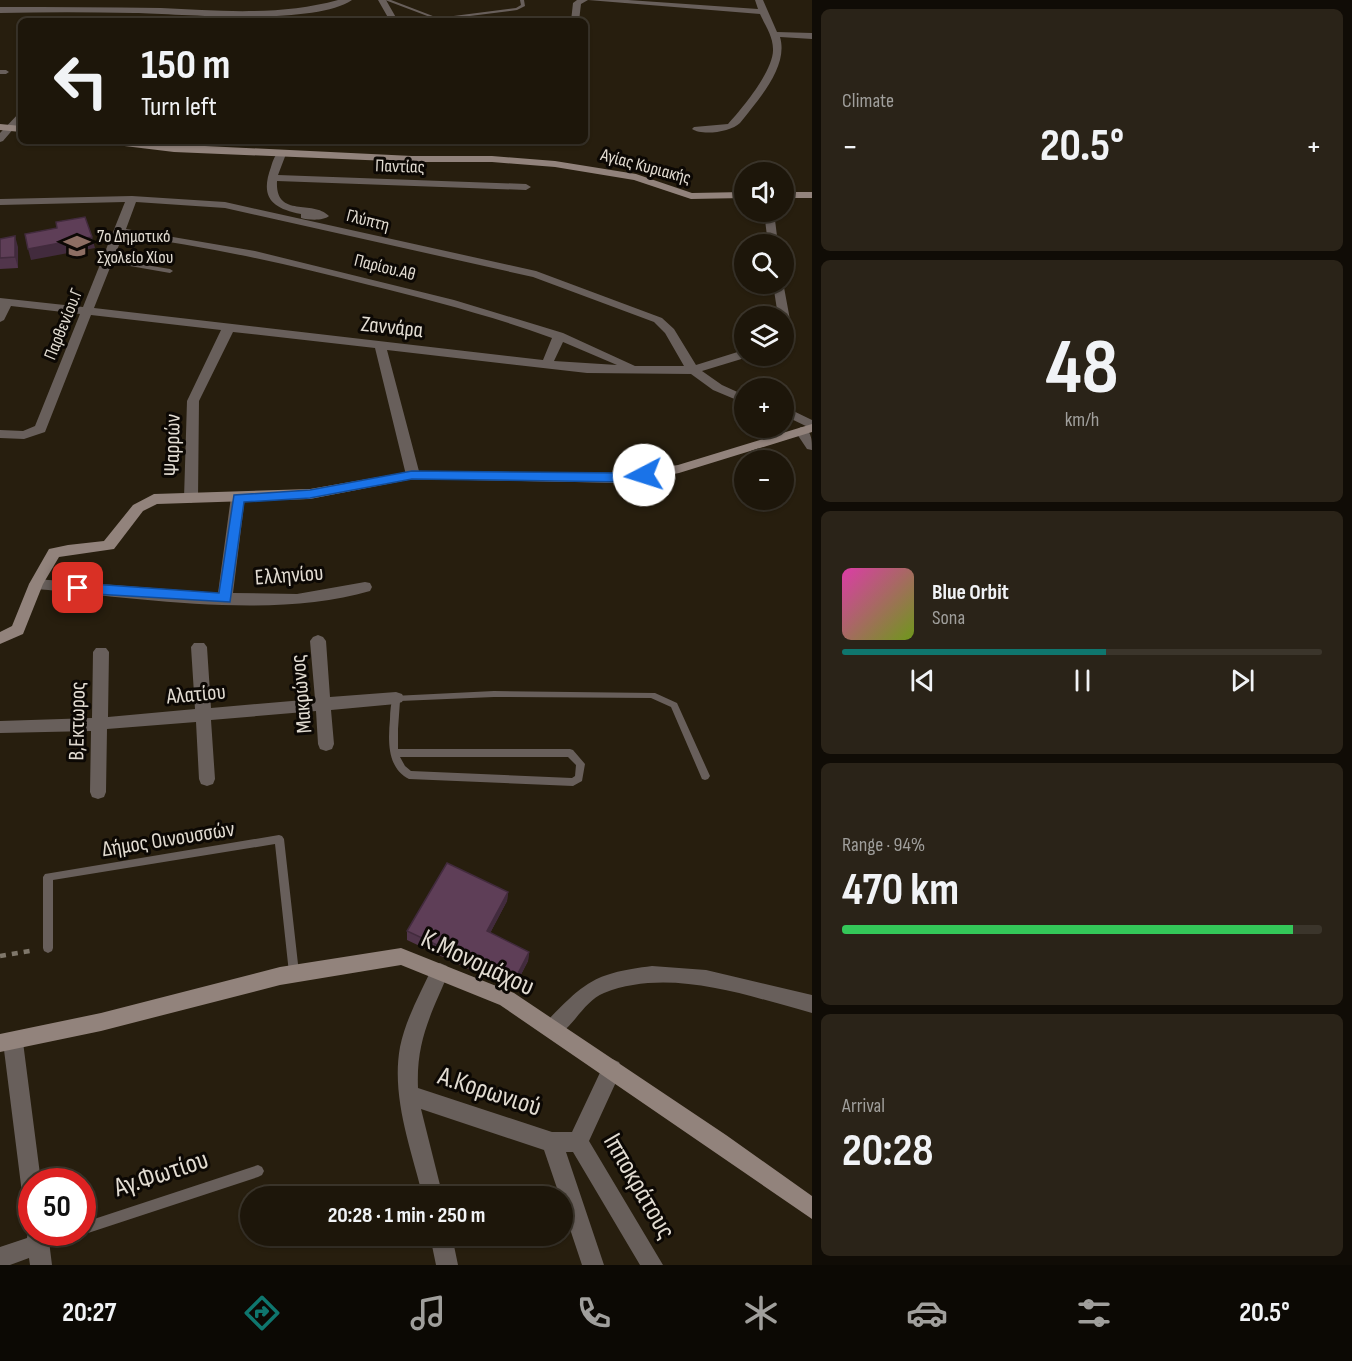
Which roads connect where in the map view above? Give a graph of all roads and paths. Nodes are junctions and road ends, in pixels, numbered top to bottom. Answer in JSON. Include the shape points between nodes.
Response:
{"nodes":[{"id":1,"x":41,"y":0,"type":"edge"},
{"id":2,"x":278,"y":0,"type":"edge"},
{"id":3,"x":348,"y":0,"type":"edge"},
{"id":4,"x":382,"y":0,"type":"edge"},
{"id":5,"x":387,"y":0,"type":"edge"},
{"id":6,"x":522,"y":0,"type":"edge"},
{"id":7,"x":584,"y":0,"type":"edge"},
{"id":8,"x":592,"y":0,"type":"edge"},
{"id":9,"x":759,"y":0,"type":"edge"},
{"id":10,"x":37,"y":10,"type":"junction"},
{"id":11,"x":84,"y":10,"type":"junction"},
{"id":12,"x":1,"y":12,"type":"edge"},
{"id":13,"x":761,"y":12,"type":"junction"},
{"id":14,"x":272,"y":14,"type":"junction"},
{"id":15,"x":75,"y":18,"type":"edge"},
{"id":16,"x":259,"y":18,"type":"edge"},
{"id":17,"x":392,"y":18,"type":"edge"},
{"id":18,"x":430,"y":18,"type":"edge"},
{"id":19,"x":455,"y":18,"type":"edge"},
{"id":20,"x":575,"y":18,"type":"edge"},
{"id":21,"x":774,"y":34,"type":"junction"},
{"id":22,"x":812,"y":36,"type":"edge"},
{"id":23,"x":11,"y":128,"type":"edge"},
{"id":24,"x":697,"y":129,"type":"dead end"},
{"id":25,"x":0,"y":140,"type":"edge"},
{"id":26,"x":133,"y":144,"type":"edge"},
{"id":27,"x":281,"y":154,"type":"junction"},
{"id":28,"x":272,"y":178,"type":"junction"},
{"id":29,"x":526,"y":187,"type":"dead end"},
{"id":30,"x":734,"y":195,"type":"edge"},
{"id":31,"x":794,"y":195,"type":"edge"},
{"id":32,"x":812,"y":195,"type":"edge"},
{"id":33,"x":132,"y":199,"type":"junction"},
{"id":34,"x":0,"y":202,"type":"edge"},
{"id":35,"x":272,"y":214,"type":"junction"},
{"id":36,"x":120,"y":231,"type":"junction"},
{"id":37,"x":109,"y":261,"type":"junction"},
{"id":38,"x":170,"y":271,"type":"dead end"},
{"id":39,"x":4,"y":302,"type":"edge"},
{"id":40,"x":87,"y":310,"type":"junction"},
{"id":41,"x":0,"y":318,"type":"edge"},
{"id":42,"x":228,"y":329,"type":"junction"},
{"id":43,"x":559,"y":336,"type":"junction"},
{"id":44,"x":380,"y":345,"type":"junction"},
{"id":45,"x":734,"y":357,"type":"edge"},
{"id":46,"x":547,"y":364,"type":"junction"},
{"id":47,"x":632,"y":368,"type":"junction"},
{"id":48,"x":693,"y":370,"type":"junction"},
{"id":49,"x":734,"y":394,"type":"edge"},
{"id":50,"x":794,"y":418,"type":"edge"},
{"id":51,"x":808,"y":428,"type":"edge"},
{"id":52,"x":0,"y":434,"type":"edge"},
{"id":53,"x":812,"y":446,"type":"edge"},
{"id":54,"x":412,"y":475,"type":"junction"},
{"id":55,"x":191,"y":498,"type":"junction"},
{"id":56,"x":238,"y":498,"type":"junction"},
{"id":57,"x":36,"y":584,"type":"junction"},
{"id":58,"x":365,"y":587,"type":"dead end"},
{"id":59,"x":225,"y":598,"type":"junction"},
{"id":60,"x":0,"y":638,"type":"edge"},
{"id":61,"x":318,"y":641,"type":"dead end"},
{"id":62,"x":199,"y":647,"type":"dead end"},
{"id":63,"x":101,"y":652,"type":"dead end"},
{"id":64,"x":396,"y":698,"type":"junction"},
{"id":65,"x":323,"y":703,"type":"junction"},
{"id":66,"x":205,"y":715,"type":"junction"},
{"id":67,"x":97,"y":724,"type":"junction"},
{"id":68,"x":0,"y":727,"type":"edge"},
{"id":69,"x":326,"y":744,"type":"dead end"},
{"id":70,"x":394,"y":753,"type":"junction"},
{"id":71,"x":705,"y":776,"type":"dead end"},
{"id":72,"x":207,"y":778,"type":"dead end"},
{"id":73,"x":98,"y":792,"type":"dead end"},
{"id":74,"x":48,"y":948,"type":"joint"},
{"id":75,"x":0,"y":956,"type":"edge"},
{"id":76,"x":440,"y":972,"type":"junction"},
{"id":77,"x":294,"y":973,"type":"junction"},
{"id":78,"x":812,"y":1004,"type":"edge"},
{"id":79,"x":552,"y":1029,"type":"junction"},
{"id":80,"x":7,"y":1043,"type":"edge"},
{"id":81,"x":612,"y":1069,"type":"junction"},
{"id":82,"x":409,"y":1095,"type":"junction"},
{"id":83,"x":552,"y":1142,"type":"junction"},
{"id":84,"x":578,"y":1142,"type":"junction"},
{"id":85,"x":28,"y":1168,"type":"edge"},
{"id":86,"x":258,"y":1171,"type":"dead end"},
{"id":87,"x":430,"y":1186,"type":"edge"},
{"id":88,"x":812,"y":1209,"type":"edge"},
{"id":89,"x":96,"y":1224,"type":"edge"},
{"id":90,"x":443,"y":1246,"type":"edge"},
{"id":91,"x":39,"y":1247,"type":"edge"},
{"id":92,"x":0,"y":1258,"type":"edge"},
{"id":93,"x":447,"y":1265,"type":"edge"},
{"id":94,"x":594,"y":1265,"type":"edge"},
{"id":95,"x":652,"y":1265,"type":"edge"}],
"edges":[{"from":1,"to":10,"type":"street"},
{"from":2,"to":14,"type":"street"},
{"from":3,"to":14,"type":"street"},
{"from":4,"to":17,"type":"street"},
{"from":5,"to":18,"type":"lane"},
{"from":6,"to":19,"type":"lane","via":[[523,6],[517,9]]},
{"from":7,"to":20,"type":"street","via":[[577,3]]},
{"from":8,"to":13,"type":"street"},
{"from":9,"to":13,"type":"street"},
{"from":10,"to":11,"type":"street"},
{"from":10,"to":12,"type":"street"},
{"from":11,"to":15,"type":"street"},
{"from":11,"to":16,"type":"street"},
{"from":13,"to":21,"type":"street"},
{"from":14,"to":16,"type":"street"},
{"from":21,"to":22,"type":"street"},
{"from":21,"to":24,"type":"street","via":[[776,64],[735,123],[727,128]]},
{"from":23,"to":25,"type":"street"},
{"from":26,"to":27,"type":"main road","name":"Αγίας Κυριακής"},
{"from":27,"to":28,"type":"street"},
{"from":27,"to":30,"type":"main road","name":"Αγίας Κυριακής","via":[[555,164],[636,177],[691,196]]},
{"from":28,"to":29,"type":"street","name":"Παντίας"},
{"from":28,"to":35,"type":"street","via":[[272,194],[281,207],[324,216]]},
{"from":31,"to":32,"type":"main road"},
{"from":33,"to":34,"type":"street","name":"Γλύπτη"},
{"from":33,"to":35,"type":"street","name":"Γλύπτη","via":[[208,203]]},
{"from":33,"to":36,"type":"street","name":"Παρθενίου.Γ"},
{"from":35,"to":48,"type":"street","name":"Γλύπτη","via":[[536,274],[628,308],[668,328]]},
{"from":36,"to":37,"type":"street","name":"Παρθενίου.Γ"},
{"from":36,"to":43,"type":"street","name":"Παρίου.Αθ","via":[[278,259],[511,319]]},
{"from":37,"to":38,"type":"lane"},
{"from":37,"to":40,"type":"street","name":"Παρθενίου.Γ"},
{"from":39,"to":40,"type":"street","name":"Ζαννάρα"},
{"from":39,"to":41,"type":"street"},
{"from":40,"to":42,"type":"street","name":"Ζαννάρα"},
{"from":40,"to":52,"type":"street","name":"Παρθενίου.Γ","via":[[40,429],[24,435]]},
{"from":42,"to":44,"type":"street","name":"Ζαννάρα"},
{"from":42,"to":55,"type":"street","name":"Ψαρρών","via":[[193,401]]},
{"from":43,"to":46,"type":"street"},
{"from":43,"to":47,"type":"street","name":"Παρίου.Αθ"},
{"from":44,"to":46,"type":"street","name":"Ζαννάρα"},
{"from":44,"to":54,"type":"street"},
{"from":45,"to":48,"type":"street"},
{"from":46,"to":47,"type":"street","name":"Ζαννάρα","via":[[587,369]]},
{"from":47,"to":48,"type":"street","name":"Ζαννάρα"},
{"from":48,"to":49,"type":"street"},
{"from":50,"to":51,"type":"street"},
{"from":51,"to":53,"type":"street"},
{"from":51,"to":54,"type":"main road","via":[[679,469],[627,477]]},
{"from":54,"to":56,"type":"main road","via":[[310,494]]},
{"from":55,"to":56,"type":"main road"},
{"from":55,"to":57,"type":"main road","via":[[145,502],[109,545],[54,553]]},
{"from":56,"to":59,"type":"street"},
{"from":57,"to":59,"type":"street","name":"Ελληνίου"},
{"from":57,"to":60,"type":"main road","via":[[18,630]]},
{"from":58,"to":59,"type":"street","name":"Ελληνίου","via":[[297,599]]},
{"from":61,"to":65,"type":"street","name":"Μακρώνος"},
{"from":62,"to":66,"type":"street"},
{"from":63,"to":67,"type":"street","name":"Β,Εκτωρος"},
{"from":64,"to":65,"type":"street","name":"Αλατίου"},
{"from":64,"to":70,"type":"lane"},
{"from":64,"to":71,"type":"lane","via":[[652,695],[674,705]]},
{"from":65,"to":66,"type":"street","name":"Αλατίου"},
{"from":65,"to":69,"type":"street","name":"Μακρώνος"},
{"from":66,"to":67,"type":"street","name":"Αλατίου"},
{"from":66,"to":72,"type":"street"},
{"from":67,"to":68,"type":"street","name":"Αλατίου"},
{"from":67,"to":73,"type":"street","name":"Β,Εκτωρος"},
{"from":70,"to":70,"type":"lane","via":[[570,753],[581,764],[582,772],[579,778],[567,783],[409,775],[396,763]]},
{"from":74,"to":75,"type":"path"},
{"from":74,"to":77,"type":"lane","name":"Δήμος Οινουσσών","via":[[48,877],[279,839]]},
{"from":76,"to":77,"type":"main road","name":"Κ.Μονομάχου","via":[[401,956]]},
{"from":76,"to":79,"type":"main road","name":"Κ.Μονομάχου","via":[[507,999]]},
{"from":76,"to":82,"type":"street","via":[[415,1029],[409,1058]]},
{"from":77,"to":80,"type":"main road","name":"Κ.Μονομάχου"},
{"from":78,"to":79,"type":"street","via":[[710,978],[641,976],[597,986]]},
{"from":79,"to":81,"type":"main road","name":"Κ.Μονομάχου"},
{"from":80,"to":85,"type":"street"},
{"from":81,"to":84,"type":"street","name":"Ιπποκράτους"},
{"from":81,"to":88,"type":"main road","name":"Κ.Μονομάχου"},
{"from":82,"to":83,"type":"street","name":"Α.Κορωνιού"},
{"from":82,"to":87,"type":"street"},
{"from":83,"to":84,"type":"street","name":"Α.Κορωνιού"},
{"from":83,"to":94,"type":"street","name":"Α.Κορωνιού"},
{"from":84,"to":95,"type":"street","name":"Ιπποκράτους"},
{"from":86,"to":89,"type":"lane","name":"Αγ.Φωτίου"},
{"from":90,"to":93,"type":"street"},
{"from":91,"to":92,"type":"street"}]}
